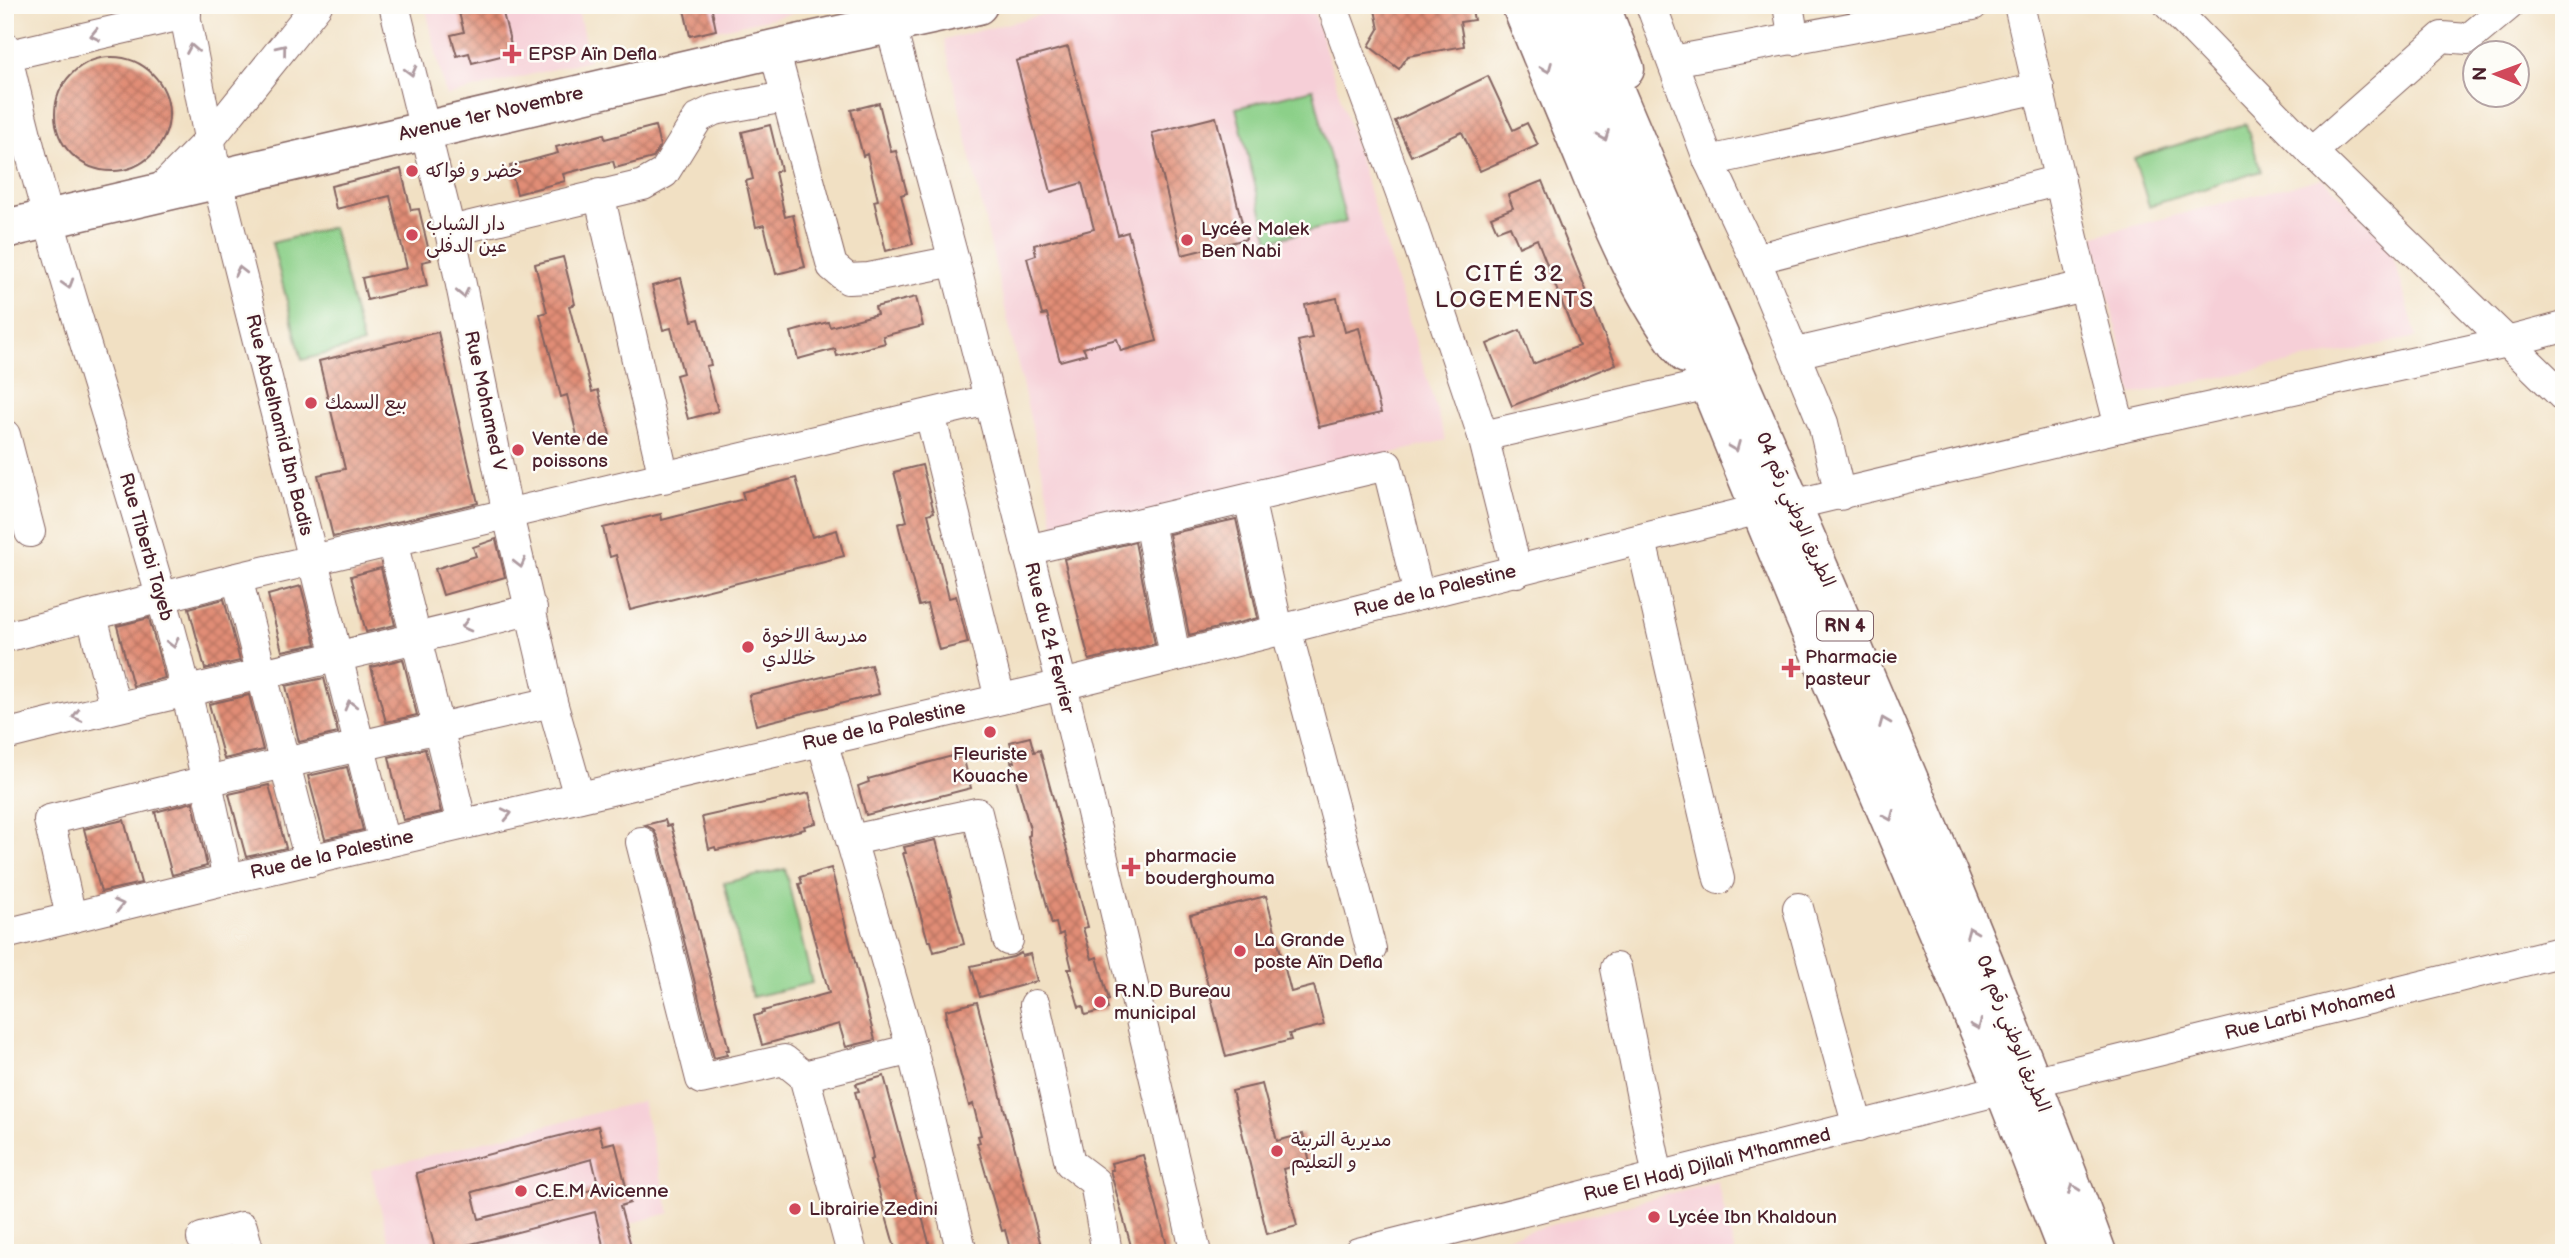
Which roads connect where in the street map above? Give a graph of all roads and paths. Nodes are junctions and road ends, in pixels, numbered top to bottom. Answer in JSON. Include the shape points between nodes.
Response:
{"nodes":[{"id":1,"x":317,"y":5,"type":"edge"},
{"id":2,"x":394,"y":5,"type":"edge"},
{"id":3,"x":978,"y":5,"type":"edge"},
{"id":4,"x":1332,"y":5,"type":"edge"},
{"id":5,"x":1521,"y":5,"type":"edge"},
{"id":6,"x":1550,"y":5,"type":"edge"},
{"id":7,"x":1579,"y":5,"type":"edge"},
{"id":8,"x":1600,"y":5,"type":"edge"},
{"id":9,"x":1651,"y":5,"type":"edge"},
{"id":10,"x":1788,"y":5,"type":"edge"},
{"id":11,"x":1973,"y":5,"type":"edge"},
{"id":12,"x":2020,"y":5,"type":"edge"},
{"id":13,"x":2169,"y":5,"type":"edge"},
{"id":14,"x":2509,"y":5,"type":"edge"},
{"id":15,"x":185,"y":10,"type":"edge"},
{"id":16,"x":1888,"y":13,"type":"edge"},
{"id":17,"x":888,"y":16,"type":"edge"},
{"id":18,"x":1794,"y":40,"type":"junction"},
{"id":19,"x":774,"y":49,"type":"junction"},
{"id":20,"x":6,"y":53,"type":"edge"},
{"id":21,"x":1673,"y":61,"type":"junction"},
{"id":22,"x":2039,"y":88,"type":"junction"},
{"id":23,"x":785,"y":97,"type":"junction"},
{"id":24,"x":426,"y":129,"type":"junction"},
{"id":25,"x":208,"y":141,"type":"junction"},
{"id":26,"x":2312,"y":152,"type":"junction"},
{"id":27,"x":1709,"y":161,"type":"junction"},
{"id":28,"x":217,"y":178,"type":"junction"},
{"id":29,"x":2060,"y":180,"type":"junction"},
{"id":30,"x":157,"y":193,"type":"junction"},
{"id":31,"x":599,"y":194,"type":"junction"},
{"id":32,"x":49,"y":218,"type":"junction"},
{"id":33,"x":5,"y":229,"type":"edge"},
{"id":34,"x":450,"y":230,"type":"junction"},
{"id":35,"x":1755,"y":259,"type":"junction"},
{"id":36,"x":954,"y":261,"type":"junction"},
{"id":37,"x":2084,"y":286,"type":"junction"},
{"id":38,"x":2564,"y":327,"type":"edge"},
{"id":39,"x":2507,"y":342,"type":"junction"},
{"id":40,"x":1796,"y":353,"type":"junction"},
{"id":41,"x":1709,"y":384,"type":"junction"},
{"id":42,"x":2564,"y":397,"type":"edge"},
{"id":43,"x":988,"y":400,"type":"junction"},
{"id":44,"x":1752,"y":412,"type":"junction"},
{"id":45,"x":930,"y":414,"type":"junction"},
{"id":46,"x":2120,"y":427,"type":"junction"},
{"id":47,"x":5,"y":435,"type":"edge"},
{"id":48,"x":1483,"y":436,"type":"junction"},
{"id":49,"x":664,"y":478,"type":"junction"},
{"id":50,"x":1840,"y":495,"type":"junction"},
{"id":51,"x":1249,"y":498,"type":"junction"},
{"id":52,"x":1776,"y":507,"type":"junction"},
{"id":53,"x":508,"y":515,"type":"junction"},
{"id":54,"x":1149,"y":522,"type":"junction"},
{"id":55,"x":30,"y":532,"type":"dead end"},
{"id":56,"x":1641,"y":540,"type":"junction"},
{"id":57,"x":392,"y":541,"type":"junction"},
{"id":58,"x":1027,"y":550,"type":"junction"},
{"id":59,"x":313,"y":560,"type":"junction"},
{"id":60,"x":1517,"y":572,"type":"junction"},
{"id":61,"x":237,"y":578,"type":"junction"},
{"id":62,"x":1419,"y":595,"type":"junction"},
{"id":63,"x":162,"y":598,"type":"junction"},
{"id":64,"x":532,"y":609,"type":"junction"},
{"id":65,"x":92,"y":616,"type":"junction"},
{"id":66,"x":1282,"y":628,"type":"junction"},
{"id":67,"x":5,"y":637,"type":"edge"},
{"id":68,"x":417,"y":639,"type":"junction"},
{"id":69,"x":337,"y":656,"type":"junction"},
{"id":70,"x":1175,"y":656,"type":"junction"},
{"id":71,"x":262,"y":675,"type":"junction"},
{"id":72,"x":1062,"y":685,"type":"junction"},
{"id":73,"x":186,"y":692,"type":"junction"},
{"id":74,"x":1000,"y":699,"type":"junction"},
{"id":75,"x":552,"y":702,"type":"junction"},
{"id":76,"x":115,"y":707,"type":"junction"},
{"id":77,"x":439,"y":729,"type":"junction"},
{"id":78,"x":5,"y":735,"type":"edge"},
{"id":79,"x":822,"y":741,"type":"junction"},
{"id":80,"x":361,"y":746,"type":"junction"},
{"id":81,"x":285,"y":764,"type":"junction"},
{"id":82,"x":206,"y":781,"type":"junction"},
{"id":83,"x":579,"y":797,"type":"junction"},
{"id":84,"x":462,"y":824,"type":"junction"},
{"id":85,"x":852,"y":840,"type":"junction"},
{"id":86,"x":641,"y":842,"type":"dead end"},
{"id":87,"x":384,"y":843,"type":"junction"},
{"id":88,"x":310,"y":861,"type":"junction"},
{"id":89,"x":228,"y":879,"type":"junction"},
{"id":90,"x":1719,"y":879,"type":"dead end"},
{"id":91,"x":1798,"y":908,"type":"dead end"},
{"id":92,"x":71,"y":917,"type":"junction"},
{"id":93,"x":5,"y":934,"type":"edge"},
{"id":94,"x":1009,"y":940,"type":"dead end"},
{"id":95,"x":1371,"y":949,"type":"dead end"},
{"id":96,"x":2564,"y":951,"type":"edge"},
{"id":97,"x":1616,"y":968,"type":"dead end"},
{"id":98,"x":1035,"y":1005,"type":"dead end"},
{"id":99,"x":912,"y":1049,"type":"junction"},
{"id":100,"x":804,"y":1076,"type":"junction"},
{"id":101,"x":2031,"y":1082,"type":"junction"},
{"id":102,"x":1858,"y":1127,"type":"junction"},
{"id":103,"x":1658,"y":1177,"type":"junction"},
{"id":104,"x":202,"y":1238,"type":"dead end"},
{"id":105,"x":249,"y":1253,"type":"edge"},
{"id":106,"x":852,"y":1253,"type":"edge"},
{"id":107,"x":962,"y":1253,"type":"edge"},
{"id":108,"x":1107,"y":1253,"type":"edge"},
{"id":109,"x":1196,"y":1253,"type":"edge"},
{"id":110,"x":1358,"y":1253,"type":"edge"},
{"id":111,"x":2068,"y":1253,"type":"edge"},
{"id":112,"x":2097,"y":1253,"type":"edge"}],
"edges":[{"from":25,"to":1,"type":"street","one_way":true},
{"from":2,"to":24,"type":"street","name":"Rue Mohamed V","one_way":true},
{"from":3,"to":17,"type":"main road","name":"Avenue 1er Novembre"},
{"from":4,"to":48,"type":"street"},
{"from":5,"to":41,"type":"main road","number":"RN 4","one_way":true,"via":[[1636,276]]},
{"from":6,"to":41,"type":"main road","name":"الطريق الوطني رقم 04","number":"RN 4","one_way":true},
{"from":7,"to":44,"type":"main road","name":"الطريق الوطني رقم 04","number":"RN 4"},
{"from":8,"to":44,"type":"main road","number":"RN 4","via":[[1722,314]]},
{"from":9,"to":21,"type":"street"},
{"from":10,"to":18,"type":"street"},
{"from":11,"to":16,"type":"street"},
{"from":12,"to":22,"type":"street"},
{"from":13,"to":26,"type":"street"},
{"from":14,"to":26,"type":"street","via":[[2468,39],[2442,37]]},
{"from":15,"to":20,"type":"street","one_way":true},
{"from":25,"to":15,"type":"street","name":"Rue Abdelhamid Ibn Badis","one_way":true},
{"from":16,"to":18,"type":"street"},
{"from":17,"to":19,"type":"main road","name":"Avenue 1er Novembre"},
{"from":17,"to":36,"type":"street","name":"Rue du 24 Fevrier"},
{"from":18,"to":21,"type":"street"},
{"from":19,"to":23,"type":"street"},
{"from":19,"to":24,"type":"main road","name":"Avenue 1er Novembre"},
{"from":20,"to":32,"type":"street","name":"Rue Tiberbi Tayeb"},
{"from":21,"to":27,"type":"street"},
{"from":22,"to":27,"type":"street"},
{"from":22,"to":29,"type":"street"},
{"from":23,"to":31,"type":"street","via":[[714,110],[698,118],[664,173],[643,185]]},
{"from":23,"to":36,"type":"street","via":[[832,266],[848,279]]},
{"from":24,"to":28,"type":"main road","name":"Avenue 1er Novembre"},
{"from":24,"to":34,"type":"street","name":"Rue Mohamed V"},
{"from":25,"to":28,"type":"street","name":"Rue Abdelhamid Ibn Badis"},
{"from":25,"to":30,"type":"street"},
{"from":26,"to":39,"type":"street"},
{"from":27,"to":35,"type":"street"},
{"from":28,"to":30,"type":"main road","name":"Avenue 1er Novembre"},
{"from":59,"to":28,"type":"street","name":"Rue Abdelhamid Ibn Badis","one_way":true},
{"from":29,"to":35,"type":"street"},
{"from":29,"to":37,"type":"street"},
{"from":30,"to":32,"type":"main road","name":"Avenue 1er Novembre"},
{"from":31,"to":34,"type":"street"},
{"from":31,"to":49,"type":"street"},
{"from":32,"to":33,"type":"main road","name":"Avenue 1er Novembre"},
{"from":32,"to":63,"type":"street","name":"Rue Tiberbi Tayeb","one_way":true},
{"from":34,"to":53,"type":"street","name":"Rue Mohamed V","one_way":true},
{"from":35,"to":40,"type":"street"},
{"from":36,"to":43,"type":"street","name":"Rue du 24 Fevrier"},
{"from":37,"to":40,"type":"street"},
{"from":37,"to":46,"type":"street"},
{"from":38,"to":39,"type":"street","name":"Rue de la Palestine"},
{"from":39,"to":42,"type":"street"},
{"from":39,"to":46,"type":"street","name":"Rue de la Palestine"},
{"from":40,"to":50,"type":"street","via":[[1823,423]]},
{"from":41,"to":48,"type":"street"},
{"from":41,"to":52,"type":"main road","name":"الطريق الوطني رقم 04","number":"RN 4","one_way":true},
{"from":43,"to":45,"type":"street"},
{"from":43,"to":58,"type":"street","name":"Rue du 24 Fevrier"},
{"from":44,"to":52,"type":"main road","name":"الطريق الوطني رقم 04","number":"RN 4"},
{"from":45,"to":49,"type":"street"},
{"from":45,"to":74,"type":"street"},
{"from":46,"to":50,"type":"street","name":"Rue de la Palestine"},
{"from":47,"to":55,"type":"street"},
{"from":48,"to":60,"type":"street"},
{"from":49,"to":53,"type":"street"},
{"from":50,"to":52,"type":"street","name":"Rue de la Palestine"},
{"from":51,"to":54,"type":"street"},
{"from":51,"to":62,"type":"street","via":[[1387,465]]},
{"from":51,"to":66,"type":"street"},
{"from":52,"to":56,"type":"street","name":"Rue de la Palestine"},
{"from":52,"to":101,"type":"main road","name":"الطريق الوطني رقم 04","number":"RN 4"},
{"from":53,"to":57,"type":"street"},
{"from":53,"to":64,"type":"street","name":"Rue Mohamed V","one_way":true},
{"from":54,"to":58,"type":"street"},
{"from":54,"to":70,"type":"street"},
{"from":56,"to":60,"type":"street","name":"Rue de la Palestine"},
{"from":56,"to":90,"type":"street"},
{"from":57,"to":59,"type":"street"},
{"from":57,"to":68,"type":"street"},
{"from":58,"to":72,"type":"street","name":"Rue du 24 Fevrier"},
{"from":59,"to":61,"type":"street"},
{"from":59,"to":69,"type":"street","name":"Rue Abdelhamid Ibn Badis"},
{"from":60,"to":62,"type":"street","name":"Rue de la Palestine"},
{"from":61,"to":63,"type":"street"},
{"from":61,"to":71,"type":"street"},
{"from":62,"to":66,"type":"street","name":"Rue de la Palestine"},
{"from":63,"to":65,"type":"street"},
{"from":63,"to":73,"type":"street","name":"Rue Tiberbi Tayeb","one_way":true},
{"from":64,"to":68,"type":"street","one_way":true},
{"from":64,"to":75,"type":"street","name":"Rue Mohamed V"},
{"from":65,"to":67,"type":"street"},
{"from":65,"to":76,"type":"street"},
{"from":66,"to":70,"type":"street","name":"Rue de la Palestine"},
{"from":66,"to":95,"type":"street"},
{"from":68,"to":69,"type":"street"},
{"from":68,"to":77,"type":"street"},
{"from":69,"to":71,"type":"street"},
{"from":80,"to":69,"type":"street","name":"Rue Abdelhamid Ibn Badis","one_way":true},
{"from":70,"to":72,"type":"street","name":"Rue de la Palestine"},
{"from":71,"to":73,"type":"street"},
{"from":71,"to":81,"type":"street"},
{"from":72,"to":74,"type":"street","name":"Rue de la Palestine"},
{"from":72,"to":109,"type":"street","name":"Rue du 24 Fevrier"},
{"from":73,"to":76,"type":"street"},
{"from":73,"to":82,"type":"street","name":"Rue Tiberbi Tayeb"},
{"from":74,"to":79,"type":"street","name":"Rue de la Palestine"},
{"from":75,"to":77,"type":"street"},
{"from":75,"to":83,"type":"street","name":"Rue Mohamed V"},
{"from":76,"to":78,"type":"street","one_way":true},
{"from":77,"to":80,"type":"street"},
{"from":77,"to":84,"type":"street"},
{"from":79,"to":83,"type":"street","name":"Rue de la Palestine"},
{"from":79,"to":85,"type":"street"},
{"from":80,"to":81,"type":"street"},
{"from":80,"to":87,"type":"street","name":"Rue Abdelhamid Ibn Badis"},
{"from":81,"to":82,"type":"street"},
{"from":81,"to":88,"type":"street"},
{"from":82,"to":89,"type":"street","name":"Rue Tiberbi Tayeb"},
{"from":82,"to":92,"type":"street","via":[[48,820]]},
{"from":84,"to":83,"type":"street","name":"Rue de la Palestine","one_way":true},
{"from":84,"to":87,"type":"street","name":"Rue de la Palestine"},
{"from":85,"to":94,"type":"street","via":[[977,813]]},
{"from":85,"to":99,"type":"street"},
{"from":86,"to":100,"type":"street","via":[[701,1079],[784,1060]]},
{"from":87,"to":88,"type":"street","name":"Rue de la Palestine"},
{"from":88,"to":89,"type":"street","name":"Rue de la Palestine"},
{"from":92,"to":89,"type":"street","name":"Rue de la Palestine","one_way":true},
{"from":91,"to":102,"type":"street"},
{"from":92,"to":93,"type":"street","name":"Rue de la Palestine"},
{"from":96,"to":101,"type":"street","name":"Rue Larbi Mohamed"},
{"from":97,"to":103,"type":"street"},
{"from":98,"to":108,"type":"street","via":[[1070,1163],[1095,1182]]},
{"from":99,"to":100,"type":"street"},
{"from":99,"to":107,"type":"street"},
{"from":100,"to":106,"type":"street"},
{"from":101,"to":102,"type":"street","name":"Rue El Hadj Djilali M'hammed"},
{"from":101,"to":111,"type":"main road","name":"الطريق الوطني رقم 04","number":"RN 4"},
{"from":112,"to":101,"type":"main road","name":"الطريق الوطني رقم 04","number":"RN 4","one_way":true},
{"from":102,"to":103,"type":"street","name":"Rue El Hadj Djilali M'hammed"},
{"from":103,"to":110,"type":"street","name":"Rue El Hadj Djilali M'hammed"},
{"from":104,"to":105,"type":"street","via":[[242,1227]]}]}
